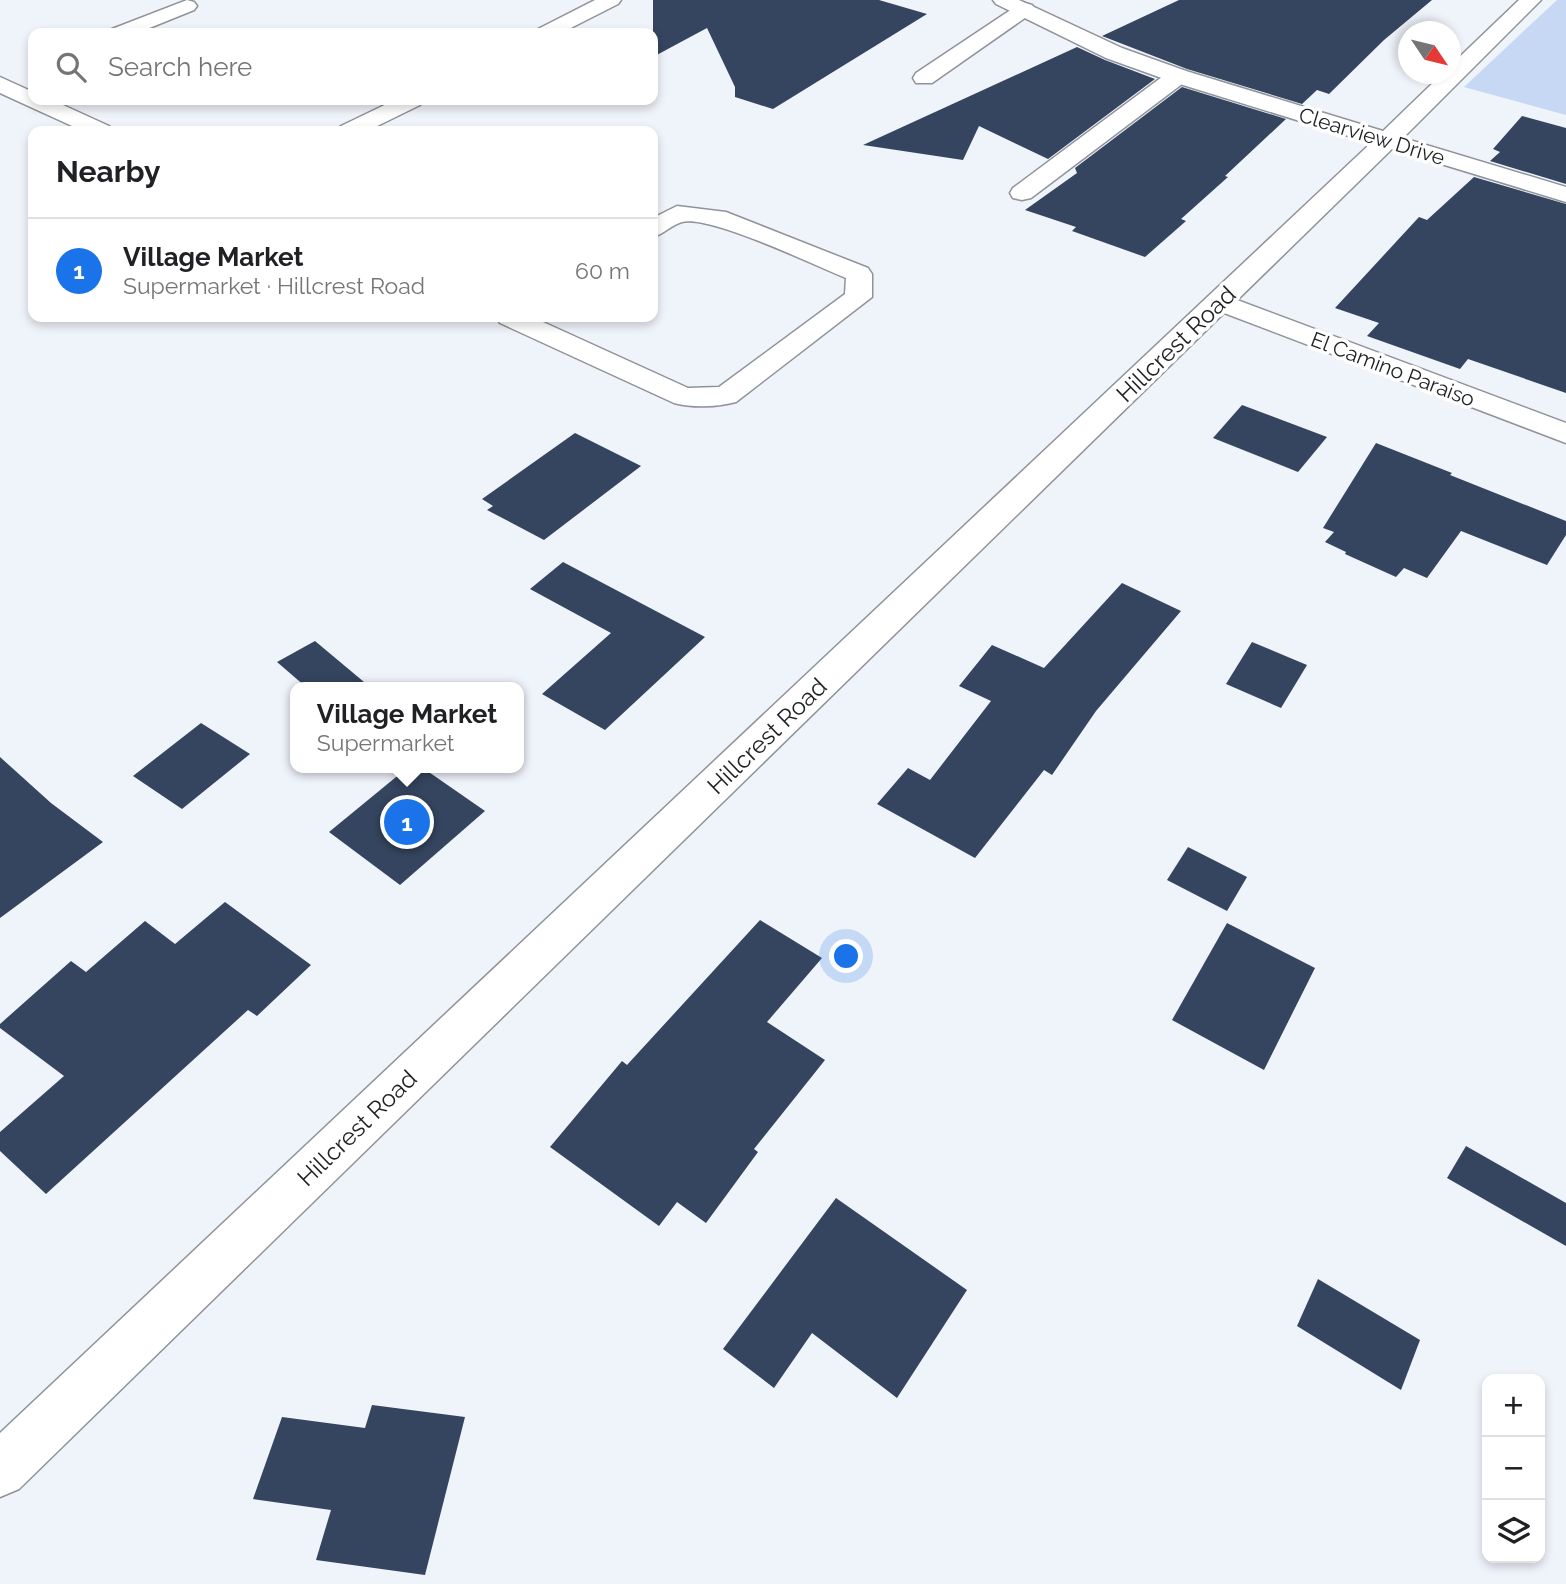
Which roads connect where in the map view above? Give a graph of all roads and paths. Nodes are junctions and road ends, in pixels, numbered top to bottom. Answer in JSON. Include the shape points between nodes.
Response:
{"nodes":[{"id":1,"x":611,"y":0,"type":"edge"},
{"id":2,"x":1003,"y":0,"type":"edge"},
{"id":3,"x":1531,"y":0,"type":"edge"},
{"id":4,"x":187,"y":6,"type":"dead end"},
{"id":5,"x":1025,"y":9,"type":"junction"},
{"id":6,"x":132,"y":28,"type":"edge"},
{"id":7,"x":555,"y":28,"type":"edge"},
{"id":8,"x":22,"y":73,"type":"dead end"},
{"id":9,"x":1178,"y":76,"type":"junction"},
{"id":10,"x":924,"y":78,"type":"dead end"},
{"id":11,"x":0,"y":83,"type":"edge"},
{"id":12,"x":28,"y":97,"type":"edge"},
{"id":13,"x":44,"y":105,"type":"edge"},
{"id":14,"x":402,"y":105,"type":"edge"},
{"id":15,"x":90,"y":126,"type":"edge"},
{"id":16,"x":359,"y":126,"type":"edge"},
{"id":17,"x":1385,"y":140,"type":"junction"},
{"id":18,"x":1023,"y":193,"type":"dead end"},
{"id":19,"x":1566,"y":195,"type":"edge"},
{"id":20,"x":658,"y":226,"type":"edge"},
{"id":21,"x":1221,"y":302,"type":"junction"},
{"id":22,"x":522,"y":322,"type":"edge"},
{"id":23,"x":1566,"y":434,"type":"edge"},
{"id":24,"x":0,"y":1470,"type":"edge"}],
"edges":[{"from":1,"to":7,"type":"street"},
{"from":2,"to":5,"type":"street","name":"Clearview Drive"},
{"from":3,"to":17,"type":"street","name":"Hillcrest Road"},
{"from":4,"to":6,"type":"street"},
{"from":5,"to":9,"type":"street","name":"Clearview Drive","via":[[1114,53]]},
{"from":5,"to":10,"type":"street"},
{"from":8,"to":11,"type":"street"},
{"from":9,"to":17,"type":"street","name":"Clearview Drive"},
{"from":9,"to":18,"type":"street"},
{"from":11,"to":12,"type":"street"},
{"from":13,"to":15,"type":"street"},
{"from":14,"to":16,"type":"street"},
{"from":17,"to":19,"type":"street","name":"Clearview Drive"},
{"from":17,"to":21,"type":"street","name":"Hillcrest Road"},
{"from":20,"to":22,"type":"street","via":[[677,214],[717,217],[859,274],[858,297],[726,396],[684,397]]},
{"from":21,"to":23,"type":"street","name":"El Camino Paraiso"},
{"from":21,"to":24,"type":"street","name":"Hillcrest Road"}]}
